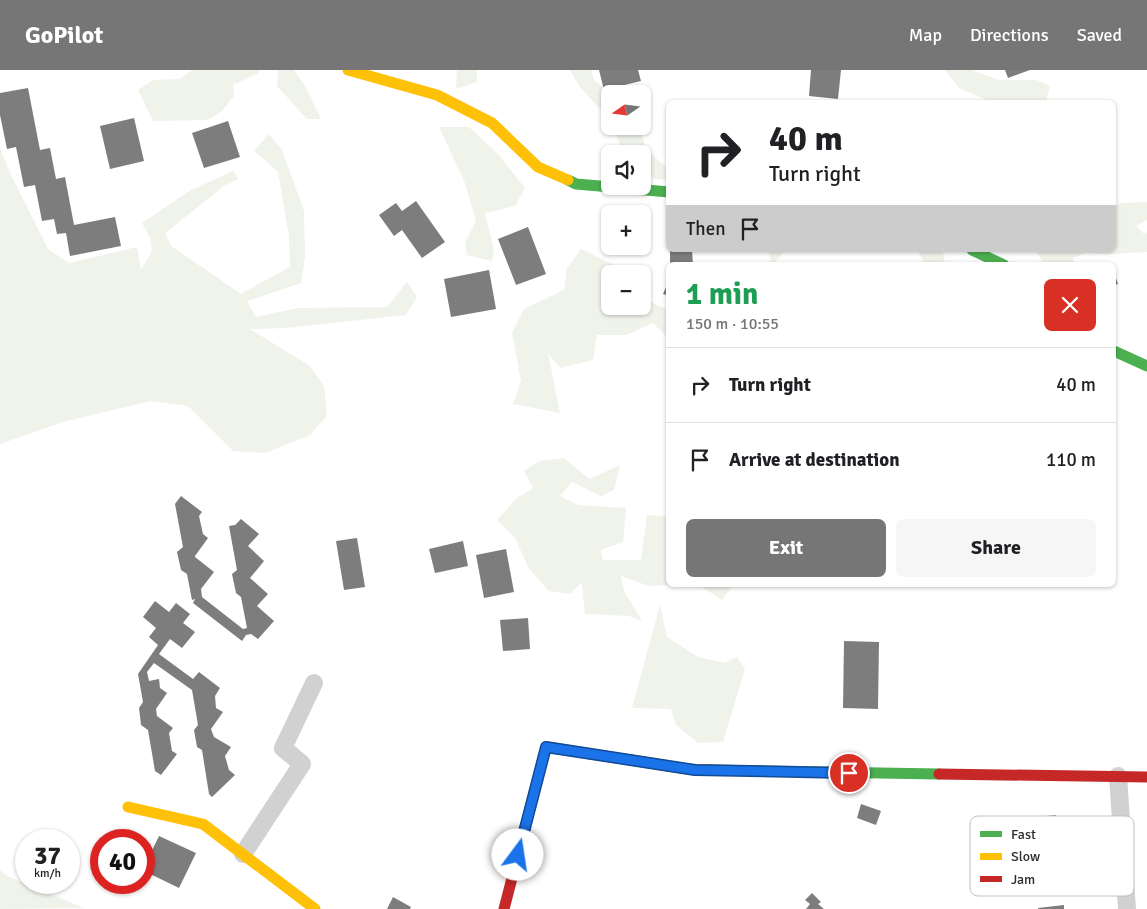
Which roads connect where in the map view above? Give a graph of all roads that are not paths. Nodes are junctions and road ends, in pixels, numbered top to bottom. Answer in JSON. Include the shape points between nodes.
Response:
{"nodes":[{"id":1,"x":348,"y":70,"type":"edge"},
{"id":2,"x":666,"y":192,"type":"edge"},
{"id":3,"x":976,"y":252,"type":"edge"},
{"id":4,"x":998,"y":262,"type":"edge"},
{"id":5,"x":1116,"y":352,"type":"edge"},
{"id":6,"x":1147,"y":366,"type":"edge"},
{"id":7,"x":314,"y":683,"type":"dead end"},
{"id":8,"x":1118,"y":776,"type":"junction"},
{"id":9,"x":1147,"y":777,"type":"edge"},
{"id":10,"x":128,"y":807,"type":"dead end"},
{"id":11,"x":1121,"y":816,"type":"edge"},
{"id":12,"x":243,"y":854,"type":"junction"},
{"id":13,"x":1126,"y":896,"type":"edge"},
{"id":14,"x":315,"y":909,"type":"edge"},
{"id":15,"x":504,"y":909,"type":"edge"},
{"id":16,"x":1127,"y":909,"type":"edge"}],
"edges":[{"from":1,"to":2,"type":"street","via":[[437,95],[492,123],[538,167],[576,184]]},
{"from":3,"to":4,"type":"street"},
{"from":5,"to":6,"type":"street"},
{"from":7,"to":12,"type":"street","via":[[283,748],[302,764]]},
{"from":8,"to":9,"type":"street"},
{"from":8,"to":11,"type":"street"},
{"from":8,"to":15,"type":"street","via":[[695,770],[546,747]]},
{"from":10,"to":12,"type":"street","via":[[203,824]]},
{"from":12,"to":14,"type":"street"},
{"from":13,"to":16,"type":"street"}]}
